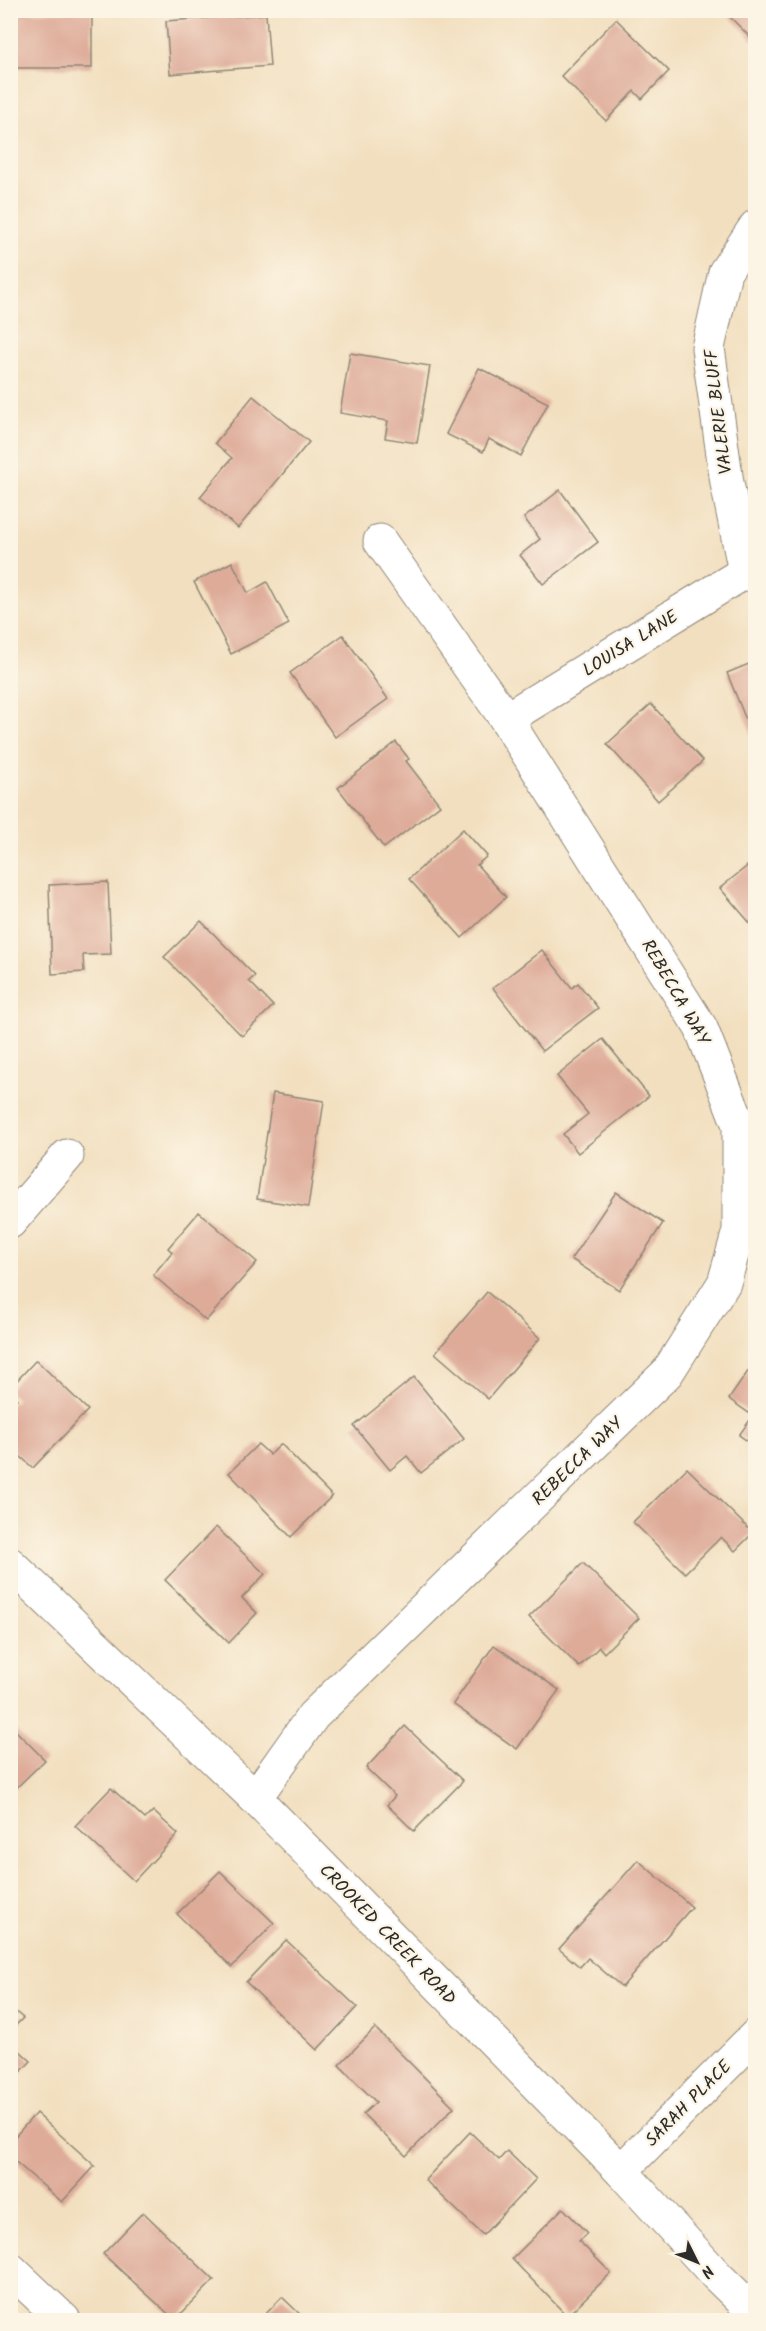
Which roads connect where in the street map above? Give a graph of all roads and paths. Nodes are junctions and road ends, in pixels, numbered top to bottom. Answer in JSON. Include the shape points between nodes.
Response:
{"nodes":[{"id":1,"x":756,"y":226,"type":"edge"},
{"id":2,"x":380,"y":541,"type":"dead end"},
{"id":3,"x":751,"y":572,"type":"edge"},
{"id":4,"x":506,"y":719,"type":"junction"},
{"id":5,"x":67,"y":1156,"type":"dead end"},
{"id":6,"x":10,"y":1222,"type":"edge"},
{"id":7,"x":10,"y":1564,"type":"edge"},
{"id":8,"x":255,"y":1798,"type":"junction"},
{"id":9,"x":756,"y":2035,"type":"edge"},
{"id":10,"x":621,"y":2171,"type":"junction"},
{"id":11,"x":10,"y":2269,"type":"edge"},
{"id":12,"x":756,"y":2314,"type":"edge"},
{"id":13,"x":64,"y":2320,"type":"edge"}],
"edges":[{"from":1,"to":3,"type":"street","name":"VALERIE BLUFF","via":[[725,272],[708,348],[727,483]]},
{"from":2,"to":4,"type":"street","name":"REBECCA WAY"},
{"from":3,"to":4,"type":"street","name":"LOUISA LANE"},
{"from":4,"to":8,"type":"street","name":"REBECCA WAY","via":[[701,1028],[739,1125],[739,1231],[724,1283],[668,1373],[314,1716]]},
{"from":5,"to":6,"type":"street"},
{"from":7,"to":8,"type":"street","name":"CROOKED CREEK ROAD"},
{"from":8,"to":10,"type":"street","name":"CROOKED CREEK ROAD"},
{"from":9,"to":10,"type":"street","name":"SARAH PLACE"},
{"from":10,"to":12,"type":"street","name":"CROOKED CREEK ROAD"},
{"from":11,"to":13,"type":"street"}]}
